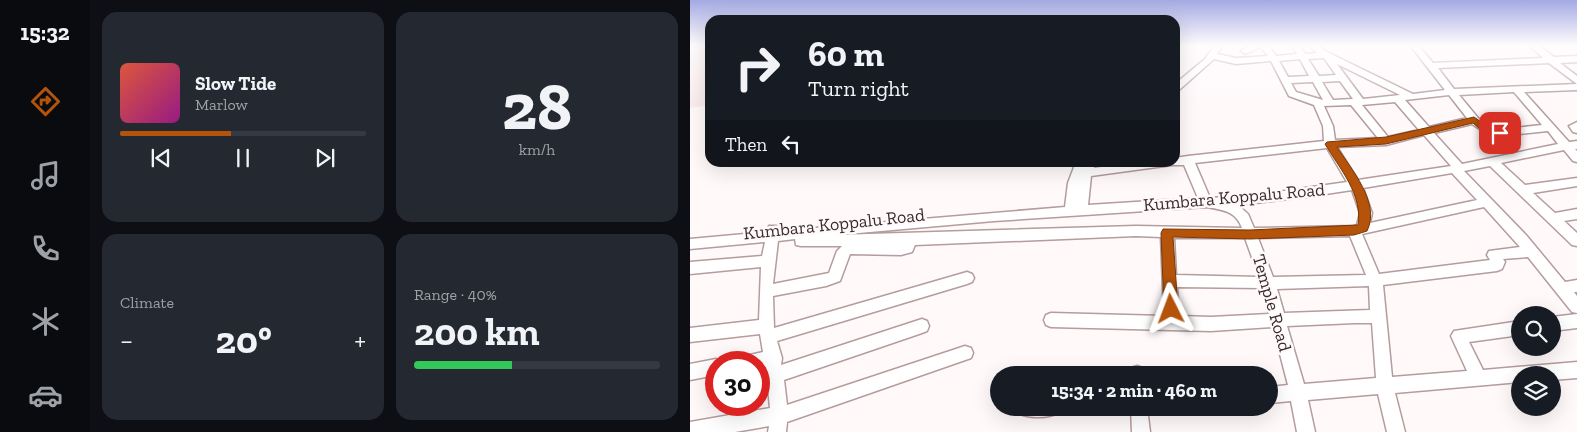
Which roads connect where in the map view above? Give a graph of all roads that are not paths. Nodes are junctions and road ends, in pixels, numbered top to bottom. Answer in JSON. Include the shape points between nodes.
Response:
{"nodes":[{"id":1,"x":1201,"y":65,"type":"edge"},
{"id":2,"x":1278,"y":65,"type":"edge"},
{"id":3,"x":1309,"y":65,"type":"edge"},
{"id":4,"x":1334,"y":65,"type":"edge"},
{"id":5,"x":1347,"y":65,"type":"edge"},
{"id":6,"x":1447,"y":65,"type":"edge"},
{"id":7,"x":1558,"y":65,"type":"edge"},
{"id":8,"x":1430,"y":66,"type":"joint"},
{"id":9,"x":1343,"y":78,"type":"junction"},
{"id":10,"x":1317,"y":79,"type":"junction"},
{"id":11,"x":1286,"y":80,"type":"junction"},
{"id":12,"x":1577,"y":81,"type":"edge"},
{"id":13,"x":1180,"y":84,"type":"edge"},
{"id":14,"x":1577,"y":87,"type":"edge"},
{"id":15,"x":1516,"y":89,"type":"junction"},
{"id":16,"x":1450,"y":92,"type":"junction"},
{"id":17,"x":1412,"y":96,"type":"junction"},
{"id":18,"x":1398,"y":99,"type":"junction"},
{"id":19,"x":1357,"y":102,"type":"junction"},
{"id":20,"x":1324,"y":103,"type":"junction"},
{"id":21,"x":1474,"y":120,"type":"junction"},
{"id":22,"x":1577,"y":125,"type":"edge"},
{"id":23,"x":1549,"y":128,"type":"junction"},
{"id":24,"x":1577,"y":130,"type":"edge"},
{"id":25,"x":1428,"y":131,"type":"junction"},
{"id":26,"x":1386,"y":140,"type":"junction"},
{"id":27,"x":1330,"y":144,"type":"junction"},
{"id":28,"x":1571,"y":146,"type":"edge"},
{"id":29,"x":1577,"y":158,"type":"edge"},
{"id":30,"x":1188,"y":160,"type":"junction"},
{"id":31,"x":1180,"y":161,"type":"edge"},
{"id":32,"x":1492,"y":161,"type":"junction"},
{"id":33,"x":1085,"y":167,"type":"edge"},
{"id":34,"x":1457,"y":168,"type":"junction"},
{"id":35,"x":1577,"y":182,"type":"edge"},
{"id":36,"x":1354,"y":184,"type":"junction"},
{"id":37,"x":1523,"y":190,"type":"junction"},
{"id":38,"x":1206,"y":202,"type":"junction"},
{"id":39,"x":1487,"y":202,"type":"junction"},
{"id":40,"x":1077,"y":207,"type":"junction"},
{"id":41,"x":1577,"y":214,"type":"edge"},
{"id":42,"x":1554,"y":218,"type":"junction"},
{"id":43,"x":1359,"y":230,"type":"junction"},
{"id":44,"x":1167,"y":233,"type":"junction"},
{"id":45,"x":1250,"y":234,"type":"junction"},
{"id":46,"x":773,"y":236,"type":"junction"},
{"id":47,"x":690,"y":238,"type":"edge"},
{"id":48,"x":910,"y":240,"type":"junction"},
{"id":49,"x":1577,"y":242,"type":"edge"},
{"id":50,"x":690,"y":244,"type":"edge"},
{"id":51,"x":1531,"y":251,"type":"junction"},
{"id":52,"x":768,"y":261,"type":"junction"},
{"id":53,"x":690,"y":268,"type":"edge"},
{"id":54,"x":967,"y":278,"type":"dead end"},
{"id":55,"x":1375,"y":280,"type":"junction"},
{"id":56,"x":1170,"y":281,"type":"junction"},
{"id":57,"x":1268,"y":283,"type":"junction"},
{"id":58,"x":1577,"y":286,"type":"edge"},
{"id":59,"x":1561,"y":288,"type":"junction"},
{"id":60,"x":766,"y":291,"type":"junction"},
{"id":61,"x":1577,"y":307,"type":"edge"},
{"id":62,"x":1378,"y":317,"type":"junction"},
{"id":63,"x":1052,"y":320,"type":"dead end"},
{"id":64,"x":1277,"y":320,"type":"junction"},
{"id":65,"x":1577,"y":321,"type":"edge"},
{"id":66,"x":1172,"y":323,"type":"junction"},
{"id":67,"x":1561,"y":323,"type":"edge"},
{"id":68,"x":922,"y":326,"type":"dead end"},
{"id":69,"x":1511,"y":329,"type":"edge"},
{"id":70,"x":767,"y":331,"type":"junction"},
{"id":71,"x":690,"y":335,"type":"edge"},
{"id":72,"x":965,"y":353,"type":"dead end"},
{"id":73,"x":774,"y":358,"type":"junction"},
{"id":74,"x":770,"y":359,"type":"edge"},
{"id":75,"x":705,"y":370,"type":"edge"},
{"id":76,"x":1577,"y":370,"type":"edge"},
{"id":77,"x":690,"y":372,"type":"edge"},
{"id":78,"x":775,"y":376,"type":"junction"},
{"id":79,"x":1479,"y":379,"type":"junction"},
{"id":80,"x":1385,"y":387,"type":"junction"},
{"id":81,"x":1298,"y":394,"type":"junction"},
{"id":82,"x":1278,"y":395,"type":"edge"},
{"id":83,"x":1139,"y":416,"type":"edge"},
{"id":84,"x":778,"y":424,"type":"edge"},
{"id":85,"x":690,"y":430,"type":"edge"},
{"id":86,"x":1141,"y":432,"type":"edge"},
{"id":87,"x":1306,"y":432,"type":"edge"},
{"id":88,"x":1396,"y":432,"type":"edge"}],
"edges":[{"from":1,"to":13,"type":"street"},
{"from":2,"to":11,"type":"street"},
{"from":3,"to":10,"type":"street"},
{"from":4,"to":9,"type":"street"},
{"from":5,"to":17,"type":"street"},
{"from":6,"to":8,"type":"street"},
{"from":7,"to":12,"type":"street"},
{"from":8,"to":16,"type":"street"},
{"from":9,"to":10,"type":"street"},
{"from":9,"to":19,"type":"street"},
{"from":10,"to":11,"type":"street"},
{"from":10,"to":20,"type":"street"},
{"from":11,"to":20,"type":"street","via":[[1292,94]]},
{"from":14,"to":15,"type":"street"},
{"from":15,"to":16,"type":"street"},
{"from":15,"to":23,"type":"street"},
{"from":16,"to":17,"type":"street"},
{"from":16,"to":21,"type":"street"},
{"from":17,"to":18,"type":"street"},
{"from":18,"to":19,"type":"street"},
{"from":18,"to":25,"type":"street"},
{"from":19,"to":20,"type":"street"},
{"from":19,"to":26,"type":"street"},
{"from":20,"to":27,"type":"street"},
{"from":21,"to":23,"type":"street","via":[[1492,134]]},
{"from":21,"to":25,"type":"street"},
{"from":22,"to":24,"type":"street","via":[[1574,126]]},
{"from":23,"to":28,"type":"street"},
{"from":25,"to":26,"type":"street"},
{"from":25,"to":34,"type":"street"},
{"from":26,"to":27,"type":"street"},
{"from":27,"to":30,"type":"street"},
{"from":27,"to":36,"type":"street"},
{"from":28,"to":29,"type":"street"},
{"from":28,"to":32,"type":"street","name":"Kumbara Koppalu Road"},
{"from":30,"to":31,"type":"street"},
{"from":30,"to":38,"type":"street"},
{"from":32,"to":34,"type":"street","name":"Kumbara Koppalu Road"},
{"from":32,"to":37,"type":"street"},
{"from":33,"to":40,"type":"street","via":[[1075,178]]},
{"from":34,"to":36,"type":"street","name":"Kumbara Koppalu Road"},
{"from":34,"to":39,"type":"street"},
{"from":35,"to":37,"type":"street"},
{"from":36,"to":38,"type":"street","name":"Kumbara Koppalu Road","via":[[1306,194]]},
{"from":36,"to":43,"type":"street","via":[[1361,194],[1366,214]]},
{"from":37,"to":42,"type":"street"},
{"from":38,"to":40,"type":"street","name":"Kumbara Koppalu Road"},
{"from":38,"to":45,"type":"street","name":"Temple Road","via":[[1234,208],[1244,217]]},
{"from":39,"to":43,"type":"street"},
{"from":39,"to":51,"type":"street"},
{"from":40,"to":46,"type":"street","name":"Kumbara Koppalu Road"},
{"from":41,"to":42,"type":"street"},
{"from":42,"to":49,"type":"street"},
{"from":43,"to":45,"type":"street"},
{"from":43,"to":55,"type":"street"},
{"from":44,"to":45,"type":"street"},
{"from":44,"to":48,"type":"street","via":[[1068,233]]},
{"from":44,"to":56,"type":"street"},
{"from":45,"to":57,"type":"street","name":"Temple Road"},
{"from":46,"to":47,"type":"street","name":"Kumbara Koppalu Road"},
{"from":46,"to":48,"type":"street","via":[[816,240]]},
{"from":46,"to":50,"type":"street","name":"Kumbara Koppalu Road"},
{"from":46,"to":52,"type":"street"},
{"from":48,"to":60,"type":"street","via":[[907,248],[901,250],[848,249],[844,251],[835,277]]},
{"from":51,"to":55,"type":"street","via":[[1494,255],[1497,265]]},
{"from":51,"to":59,"type":"street"},
{"from":52,"to":53,"type":"street"},
{"from":52,"to":60,"type":"street"},
{"from":54,"to":70,"type":"street"},
{"from":55,"to":57,"type":"street"},
{"from":55,"to":62,"type":"street"},
{"from":56,"to":57,"type":"street"},
{"from":56,"to":66,"type":"street"},
{"from":57,"to":64,"type":"street","name":"Temple Road"},
{"from":58,"to":59,"type":"street"},
{"from":59,"to":61,"type":"street"},
{"from":60,"to":70,"type":"street"},
{"from":62,"to":64,"type":"street"},
{"from":62,"to":80,"type":"street"},
{"from":63,"to":66,"type":"street"},
{"from":64,"to":66,"type":"street"},
{"from":64,"to":81,"type":"street","name":"Temple Road"},
{"from":65,"to":67,"type":"street"},
{"from":68,"to":78,"type":"street"},
{"from":69,"to":79,"type":"street","via":[[1459,336]]},
{"from":70,"to":71,"type":"street"},
{"from":70,"to":73,"type":"street"},
{"from":72,"to":84,"type":"street","via":[[917,368]]},
{"from":73,"to":74,"type":"street"},
{"from":73,"to":78,"type":"street"},
{"from":75,"to":77,"type":"street"},
{"from":76,"to":79,"type":"street"},
{"from":78,"to":84,"type":"street"},
{"from":79,"to":80,"type":"street"},
{"from":80,"to":81,"type":"street"},
{"from":80,"to":88,"type":"street"},
{"from":81,"to":82,"type":"street"},
{"from":81,"to":87,"type":"street","name":"Temple Road"},
{"from":83,"to":86,"type":"street"},
{"from":84,"to":85,"type":"street"}]}
